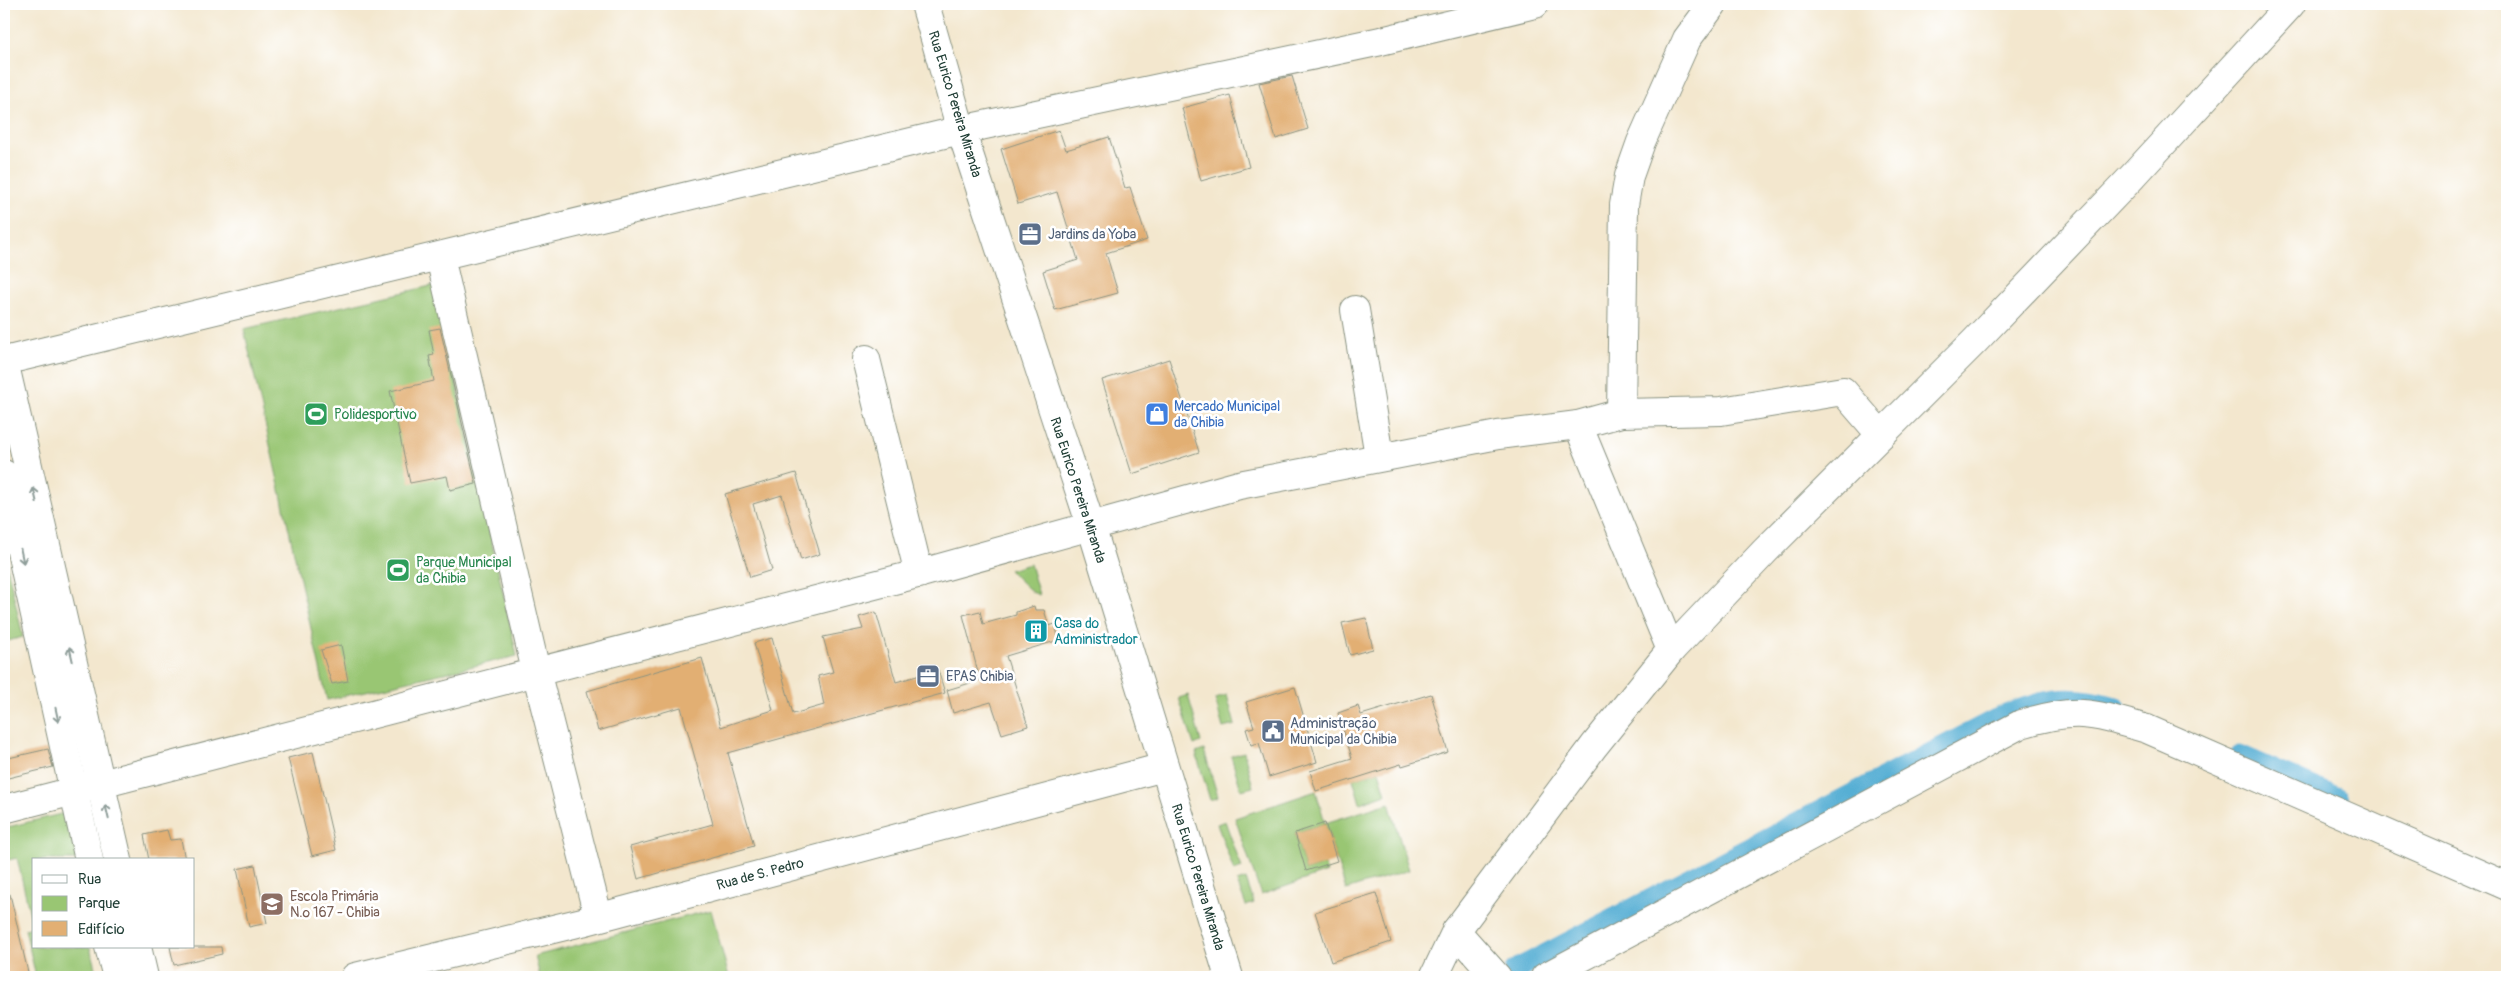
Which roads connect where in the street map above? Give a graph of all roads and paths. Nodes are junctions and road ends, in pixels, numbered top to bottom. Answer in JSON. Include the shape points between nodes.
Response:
{"nodes":[{"id":1,"x":925,"y":4,"type":"edge"},
{"id":2,"x":1535,"y":4,"type":"edge"},
{"id":3,"x":1713,"y":4,"type":"edge"},
{"id":4,"x":2291,"y":4,"type":"edge"},
{"id":5,"x":961,"y":130,"type":"junction"},
{"id":6,"x":440,"y":257,"type":"junction"},
{"id":7,"x":1355,"y":310,"type":"dead end"},
{"id":8,"x":866,"y":359,"type":"dead end"},
{"id":9,"x":4,"y":361,"type":"edge"},
{"id":10,"x":1621,"y":414,"type":"junction"},
{"id":11,"x":1578,"y":425,"type":"junction"},
{"id":12,"x":1881,"y":435,"type":"junction"},
{"id":13,"x":1379,"y":456,"type":"junction"},
{"id":14,"x":4,"y":474,"type":"edge"},
{"id":15,"x":1091,"y":526,"type":"junction"},
{"id":16,"x":919,"y":574,"type":"junction"},
{"id":17,"x":1671,"y":650,"type":"junction"},
{"id":18,"x":536,"y":671,"type":"junction"},
{"id":19,"x":1164,"y":767,"type":"junction"},
{"id":20,"x":101,"y":785,"type":"junction"},
{"id":21,"x":74,"y":792,"type":"junction"},
{"id":22,"x":4,"y":809,"type":"edge"},
{"id":23,"x":89,"y":858,"type":"edge"},
{"id":24,"x":118,"y":858,"type":"edge"},
{"id":25,"x":2507,"y":886,"type":"edge"},
{"id":26,"x":598,"y":916,"type":"junction"},
{"id":27,"x":1456,"y":931,"type":"junction"},
{"id":28,"x":109,"y":948,"type":"edge"},
{"id":29,"x":137,"y":948,"type":"edge"},
{"id":30,"x":116,"y":977,"type":"edge"},
{"id":31,"x":144,"y":977,"type":"edge"},
{"id":32,"x":355,"y":977,"type":"edge"},
{"id":33,"x":1229,"y":977,"type":"edge"},
{"id":34,"x":1434,"y":977,"type":"edge"},
{"id":35,"x":1496,"y":977,"type":"edge"},
{"id":36,"x":1545,"y":977,"type":"edge"}],
"edges":[{"from":1,"to":5,"type":"street","name":"Rua Eurico Pereira Miranda"},
{"from":2,"to":5,"type":"street","via":[[1381,41]]},
{"from":3,"to":10,"type":"street","via":[[1687,38],[1629,176],[1624,206]]},
{"from":4,"to":12,"type":"street","via":[[2126,183]]},
{"from":5,"to":6,"type":"street"},
{"from":5,"to":15,"type":"street","name":"Rua Eurico Pereira Miranda"},
{"from":6,"to":9,"type":"street"},
{"from":6,"to":18,"type":"street"},
{"from":7,"to":13,"type":"street"},
{"from":8,"to":16,"type":"street"},
{"from":20,"to":9,"type":"street","one_way":true},
{"from":10,"to":11,"type":"street"},
{"from":10,"to":12,"type":"street","via":[[1721,411],[1843,391]]},
{"from":11,"to":13,"type":"street"},
{"from":11,"to":17,"type":"street"},
{"from":12,"to":17,"type":"street"},
{"from":13,"to":15,"type":"street","via":[[1207,492]]},
{"from":14,"to":21,"type":"street","one_way":true},
{"from":15,"to":16,"type":"street"},
{"from":15,"to":19,"type":"street","name":"Rua Eurico Pereira Miranda"},
{"from":16,"to":18,"type":"street"},
{"from":17,"to":27,"type":"street","via":[[1594,746]]},
{"from":18,"to":20,"type":"street"},
{"from":18,"to":26,"type":"street"},
{"from":19,"to":26,"type":"street","name":"Rua de S. Pedro"},
{"from":19,"to":33,"type":"street","name":"Rua Eurico Pereira Miranda"},
{"from":20,"to":21,"type":"street"},
{"from":24,"to":20,"type":"street","one_way":true},
{"from":21,"to":22,"type":"street"},
{"from":21,"to":23,"type":"street"},
{"from":25,"to":36,"type":"street","via":[[2147,729],[2077,712],[2051,715],[2021,724]]},
{"from":26,"to":32,"type":"street","name":"Rua de S. Pedro"},
{"from":27,"to":34,"type":"street"},
{"from":27,"to":35,"type":"street"},
{"from":28,"to":30,"type":"street"},
{"from":29,"to":31,"type":"street"}]}
